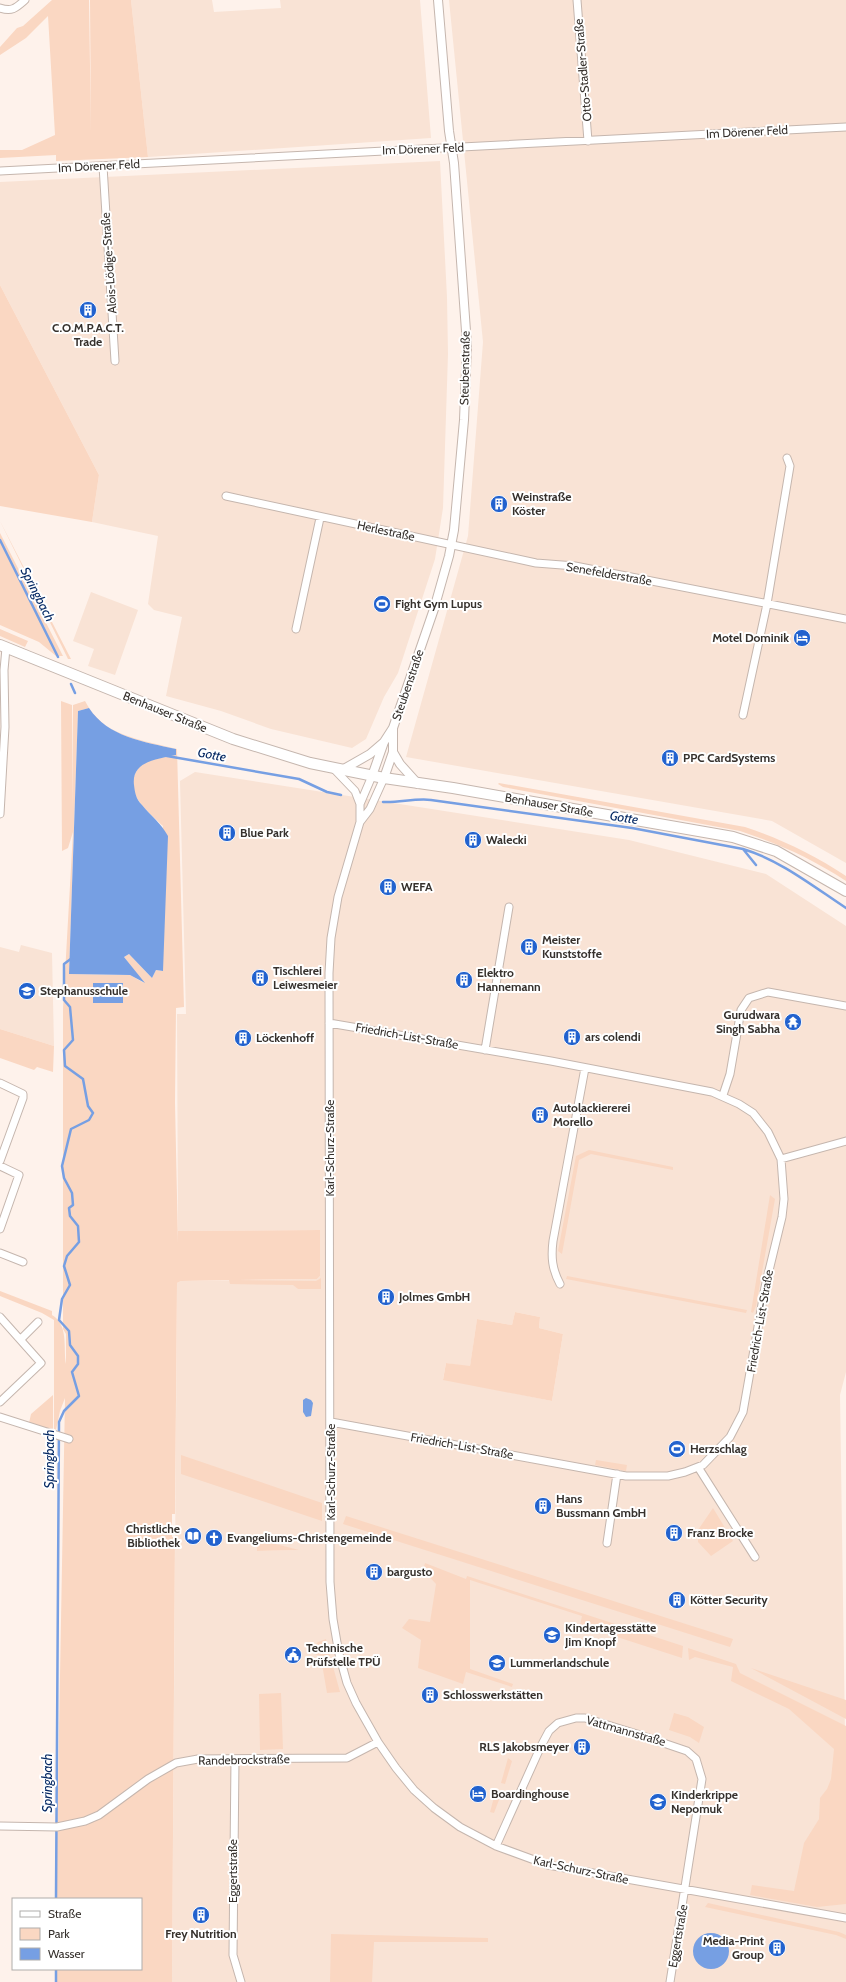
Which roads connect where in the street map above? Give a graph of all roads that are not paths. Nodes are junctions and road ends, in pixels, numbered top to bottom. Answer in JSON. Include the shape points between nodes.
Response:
{"nodes":[{"id":1,"x":25,"y":0,"type":"edge"},
{"id":2,"x":438,"y":0,"type":"edge"},
{"id":3,"x":577,"y":0,"type":"edge"},
{"id":4,"x":0,"y":8,"type":"edge"},
{"id":5,"x":846,"y":127,"type":"edge"},
{"id":6,"x":588,"y":141,"type":"junction"},
{"id":7,"x":452,"y":148,"type":"junction"},
{"id":8,"x":103,"y":166,"type":"junction"},
{"id":9,"x":0,"y":171,"type":"edge"},
{"id":10,"x":115,"y":361,"type":"dead end"},
{"id":11,"x":787,"y":458,"type":"dead end"},
{"id":12,"x":226,"y":496,"type":"dead end"},
{"id":13,"x":320,"y":518,"type":"junction"},
{"id":14,"x":451,"y":545,"type":"junction"},
{"id":15,"x":767,"y":604,"type":"junction"},
{"id":16,"x":846,"y":619,"type":"edge"},
{"id":17,"x":296,"y":629,"type":"dead end"},
{"id":18,"x":3,"y":646,"type":"edge"},
{"id":19,"x":743,"y":715,"type":"dead end"},
{"id":20,"x":2,"y":727,"type":"edge"},
{"id":21,"x":393,"y":728,"type":"junction"},
{"id":22,"x":384,"y":742,"type":"junction"},
{"id":23,"x":393,"y":752,"type":"junction"},
{"id":24,"x":338,"y":770,"type":"junction"},
{"id":25,"x":372,"y":776,"type":"junction"},
{"id":26,"x":384,"y":778,"type":"junction"},
{"id":27,"x":418,"y":784,"type":"junction"},
{"id":28,"x":360,"y":804,"type":"junction"},
{"id":29,"x":0,"y":814,"type":"edge"},
{"id":30,"x":360,"y":822,"type":"junction"},
{"id":31,"x":846,"y":891,"type":"edge"},
{"id":32,"x":509,"y":907,"type":"dead end"},
{"id":33,"x":846,"y":1006,"type":"edge"},
{"id":34,"x":329,"y":1023,"type":"junction"},
{"id":35,"x":485,"y":1050,"type":"junction"},
{"id":36,"x":585,"y":1068,"type":"junction"},
{"id":37,"x":0,"y":1083,"type":"edge"},
{"id":38,"x":723,"y":1095,"type":"junction"},
{"id":39,"x":846,"y":1141,"type":"edge"},
{"id":40,"x":780,"y":1159,"type":"junction"},
{"id":41,"x":0,"y":1161,"type":"edge"},
{"id":42,"x":0,"y":1166,"type":"edge"},
{"id":43,"x":0,"y":1230,"type":"edge"},
{"id":44,"x":0,"y":1254,"type":"edge"},
{"id":45,"x":23,"y":1262,"type":"dead end"},
{"id":46,"x":560,"y":1284,"type":"dead end"},
{"id":47,"x":0,"y":1317,"type":"edge"},
{"id":48,"x":38,"y":1322,"type":"dead end"},
{"id":49,"x":21,"y":1339,"type":"junction"},
{"id":50,"x":0,"y":1402,"type":"edge"},
{"id":51,"x":0,"y":1417,"type":"edge"},
{"id":52,"x":331,"y":1422,"type":"junction"},
{"id":53,"x":69,"y":1439,"type":"dead end"},
{"id":54,"x":698,"y":1467,"type":"junction"},
{"id":55,"x":617,"y":1474,"type":"junction"},
{"id":56,"x":607,"y":1543,"type":"dead end"},
{"id":57,"x":755,"y":1557,"type":"dead end"},
{"id":58,"x":378,"y":1742,"type":"junction"},
{"id":59,"x":235,"y":1759,"type":"junction"},
{"id":60,"x":0,"y":1826,"type":"edge"},
{"id":61,"x":496,"y":1846,"type":"junction"},
{"id":62,"x":685,"y":1890,"type":"junction"},
{"id":63,"x":846,"y":1918,"type":"edge"},
{"id":64,"x":241,"y":1982,"type":"edge"},
{"id":65,"x":670,"y":1982,"type":"edge"}],
"edges":[{"from":1,"to":4,"type":"street","via":[[15,10]]},
{"from":2,"to":7,"type":"street","name":"Steubenstraße"},
{"from":3,"to":6,"type":"street","name":"Otto-Stadler-Straße"},
{"from":5,"to":6,"type":"street","name":"Im Dörener Feld"},
{"from":6,"to":7,"type":"street","name":"Im Dörener Feld"},
{"from":7,"to":8,"type":"street","name":"Im Dörener Feld"},
{"from":7,"to":14,"type":"street","name":"Steubenstraße","via":[[467,345],[464,420]]},
{"from":8,"to":9,"type":"street","name":"Im Dörener Feld"},
{"from":8,"to":10,"type":"street","name":"Alois-Lödige-Straße"},
{"from":11,"to":15,"type":"street","via":[[790,466]]},
{"from":12,"to":13,"type":"street","name":"Herlestraße"},
{"from":13,"to":14,"type":"street","name":"Herlestraße"},
{"from":13,"to":17,"type":"street"},
{"from":14,"to":15,"type":"street","name":"Senefelderstraße","via":[[536,563],[573,566]]},
{"from":14,"to":21,"type":"street","name":"Steubenstraße","via":[[434,609]]},
{"from":15,"to":16,"type":"street","name":"Senefelderstraße"},
{"from":15,"to":19,"type":"street"},
{"from":18,"to":20,"type":"street"},
{"from":18,"to":24,"type":"main road","name":"Benhauser Straße","via":[[233,739]]},
{"from":20,"to":29,"type":"street"},
{"from":21,"to":22,"type":"street","name":"Steubenstraße"},
{"from":21,"to":23,"type":"street","name":"Steubenstraße"},
{"from":22,"to":24,"type":"street","via":[[370,754]]},
{"from":22,"to":25,"type":"street","name":"Steubenstraße"},
{"from":23,"to":26,"type":"street","name":"Steubenstraße"},
{"from":23,"to":27,"type":"street"},
{"from":24,"to":25,"type":"main road","name":"Benhauser Straße"},
{"from":24,"to":28,"type":"street","via":[[355,791]]},
{"from":25,"to":26,"type":"main road","name":"Benhauser Straße"},
{"from":25,"to":28,"type":"street","name":"Karl-Schurz-Straße"},
{"from":26,"to":27,"type":"main road","name":"Benhauser Straße"},
{"from":26,"to":30,"type":"street","name":"Karl-Schurz-Straße","via":[[370,809]]},
{"from":27,"to":31,"type":"main road","name":"Benhauser Straße","via":[[733,836],[776,850]]},
{"from":28,"to":30,"type":"street","name":"Karl-Schurz-Straße"},
{"from":30,"to":34,"type":"street","name":"Karl-Schurz-Straße","via":[[334,917]]},
{"from":32,"to":35,"type":"street"},
{"from":33,"to":38,"type":"street","via":[[768,992],[749,998],[741,1010],[730,1074]]},
{"from":34,"to":35,"type":"street","name":"Friedrich-List-Straße"},
{"from":34,"to":52,"type":"street","name":"Karl-Schurz-Straße"},
{"from":35,"to":36,"type":"street","name":"Friedrich-List-Straße"},
{"from":36,"to":38,"type":"street","name":"Friedrich-List-Straße"},
{"from":36,"to":46,"type":"street","via":[[551,1254],[553,1271]]},
{"from":37,"to":41,"type":"street","via":[[23,1094]]},
{"from":38,"to":40,"type":"street","name":"Friedrich-List-Straße","via":[[757,1117],[768,1132]]},
{"from":39,"to":40,"type":"street"},
{"from":40,"to":54,"type":"street","name":"Friedrich-List-Straße","via":[[784,1191],[782,1217],[765,1287],[743,1412],[730,1437]]},
{"from":42,"to":43,"type":"street","via":[[19,1175]]},
{"from":44,"to":45,"type":"street"},
{"from":47,"to":49,"type":"street"},
{"from":48,"to":49,"type":"street"},
{"from":49,"to":50,"type":"street","via":[[40,1362]]},
{"from":51,"to":53,"type":"street"},
{"from":52,"to":55,"type":"street","name":"Friedrich-List-Straße"},
{"from":52,"to":58,"type":"street","name":"Karl-Schurz-Straße","via":[[330,1582],[335,1635],[347,1683]]},
{"from":54,"to":55,"type":"street","name":"Friedrich-List-Straße","via":[[668,1476]]},
{"from":54,"to":57,"type":"street"},
{"from":55,"to":56,"type":"street"},
{"from":58,"to":59,"type":"street","name":"Randebrockstraße","via":[[347,1758]]},
{"from":58,"to":61,"type":"street","name":"Karl-Schurz-Straße","via":[[414,1790],[434,1808],[460,1827]]},
{"from":59,"to":60,"type":"street","name":"Randebrockstraße","via":[[198,1759],[176,1763],[148,1779],[99,1815],[85,1821],[55,1826]]},
{"from":59,"to":64,"type":"street","name":"Eggertstraße","via":[[233,1955]]},
{"from":61,"to":62,"type":"street","name":"Karl-Schurz-Straße","via":[[548,1865]]},
{"from":61,"to":62,"type":"street","name":"Vattmannstraße","via":[[549,1731],[563,1720],[584,1718],[674,1746],[687,1751],[696,1759],[702,1779]]},
{"from":62,"to":63,"type":"street","name":"Karl-Schurz-Straße"},
{"from":62,"to":65,"type":"street","name":"Eggertstraße"}]}
